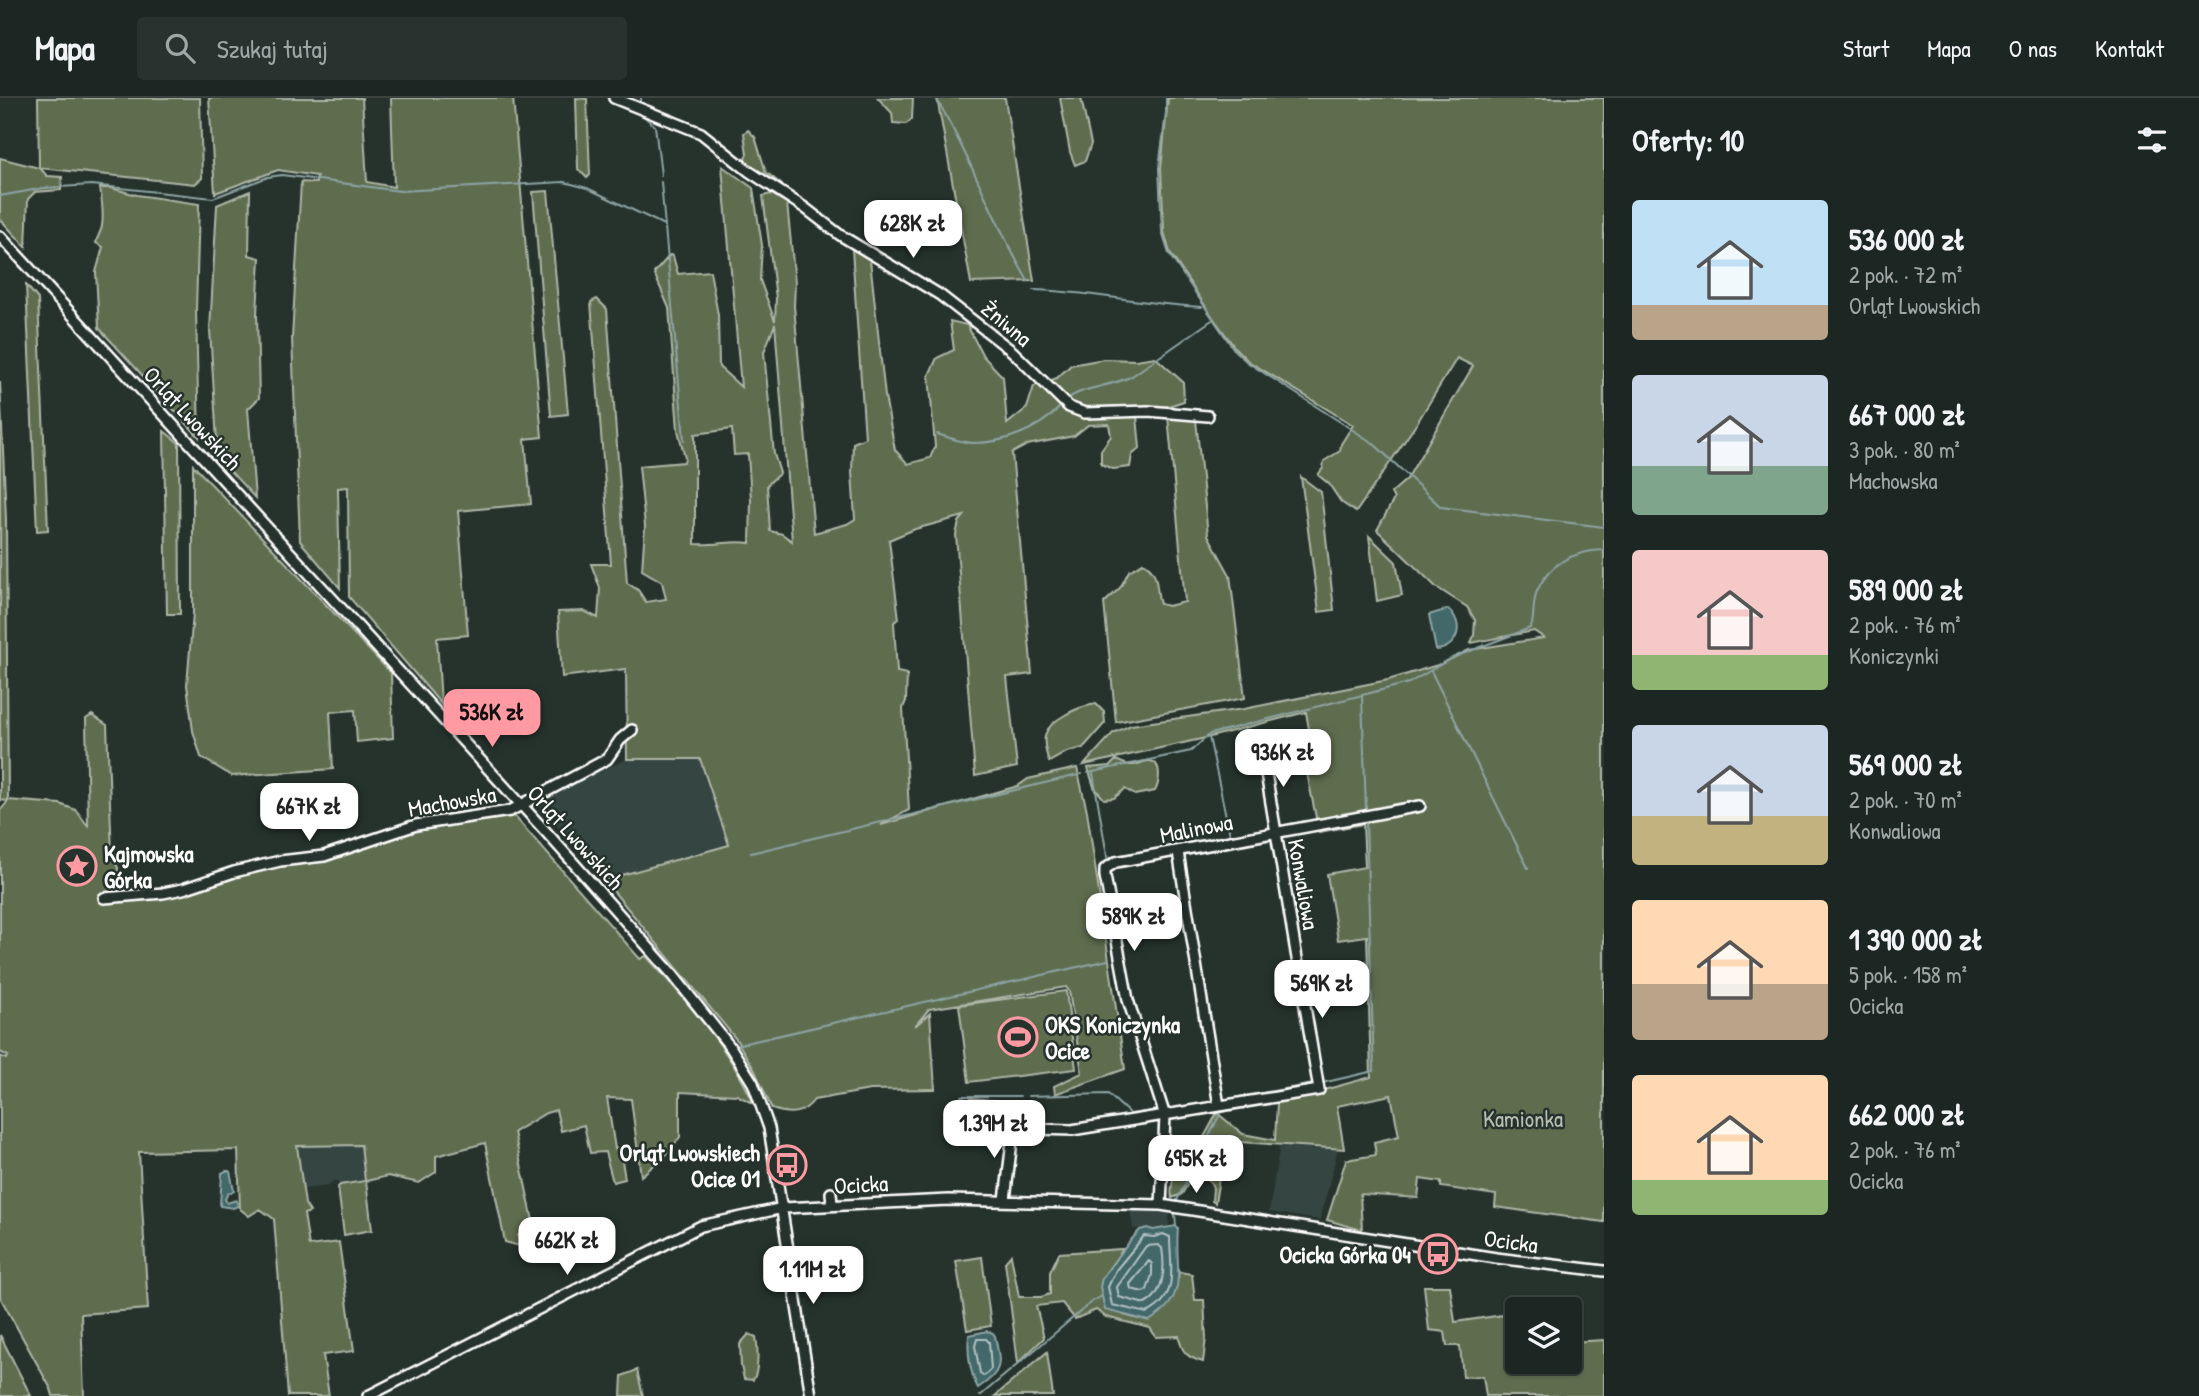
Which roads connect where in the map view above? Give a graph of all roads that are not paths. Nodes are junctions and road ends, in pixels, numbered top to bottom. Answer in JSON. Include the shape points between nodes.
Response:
{"nodes":[{"id":1,"x":614,"y":98,"type":"edge"},
{"id":2,"x":0,"y":236,"type":"edge"},
{"id":3,"x":1208,"y":416,"type":"dead end"},
{"id":4,"x":632,"y":730,"type":"dead end"},
{"id":5,"x":1264,"y":749,"type":"dead end"},
{"id":6,"x":521,"y":803,"type":"junction"},
{"id":7,"x":1420,"y":806,"type":"dead end"},
{"id":8,"x":1275,"y":831,"type":"junction"},
{"id":9,"x":1178,"y":852,"type":"junction"},
{"id":10,"x":104,"y":898,"type":"dead end"},
{"id":11,"x":1219,"y":1106,"type":"junction"},
{"id":12,"x":1165,"y":1116,"type":"junction"},
{"id":13,"x":1003,"y":1128,"type":"dead end"},
{"id":14,"x":1018,"y":1130,"type":"junction"},
{"id":15,"x":831,"y":1193,"type":"dead end"},
{"id":16,"x":1005,"y":1200,"type":"junction"},
{"id":17,"x":832,"y":1205,"type":"junction"},
{"id":18,"x":1161,"y":1205,"type":"junction"},
{"id":19,"x":783,"y":1208,"type":"junction"},
{"id":20,"x":1604,"y":1271,"type":"edge"},
{"id":21,"x":368,"y":1396,"type":"edge"},
{"id":22,"x":811,"y":1396,"type":"edge"}],
"edges":[{"from":1,"to":3,"type":"street","name":"Żniwna","via":[[703,135],[840,235],[940,295],[1007,347],[1069,407],[1085,412]]},
{"from":2,"to":6,"type":"street","name":"Orląt Lwowskich"},
{"from":4,"to":6,"type":"street","name":"Machowska","via":[[607,759]]},
{"from":5,"to":8,"type":"street","name":"Konwaliowa"},
{"from":6,"to":10,"type":"street","name":"Machowska","via":[[510,811],[416,825],[324,856],[280,861],[183,889]]},
{"from":6,"to":19,"type":"street","name":"Orląt Lwowskich","via":[[673,975],[743,1065],[769,1128]]},
{"from":7,"to":8,"type":"street","name":"Malinowa"},
{"from":8,"to":9,"type":"street","name":"Malinowa"},
{"from":8,"to":11,"type":"street","name":"Konwaliowa","via":[[1319,1090]]},
{"from":9,"to":11,"type":"street"},
{"from":9,"to":12,"type":"street","name":"Malinowa","via":[[1116,862],[1105,869],[1128,1000]]},
{"from":11,"to":12,"type":"street"},
{"from":12,"to":14,"type":"street","via":[[1072,1130]]},
{"from":12,"to":18,"type":"street"},
{"from":13,"to":14,"type":"street"},
{"from":14,"to":16,"type":"street","via":[[1012,1141]]},
{"from":15,"to":17,"type":"street"},
{"from":16,"to":17,"type":"street","name":"Ocicka"},
{"from":16,"to":18,"type":"street","name":"Ocicka"},
{"from":17,"to":19,"type":"street","name":"Ocicka"},
{"from":18,"to":20,"type":"street","name":"Ocicka"},
{"from":19,"to":21,"type":"street","name":"Ocicka","via":[[701,1226]]},
{"from":19,"to":22,"type":"street","name":"Orląt Lwowskich"}]}
